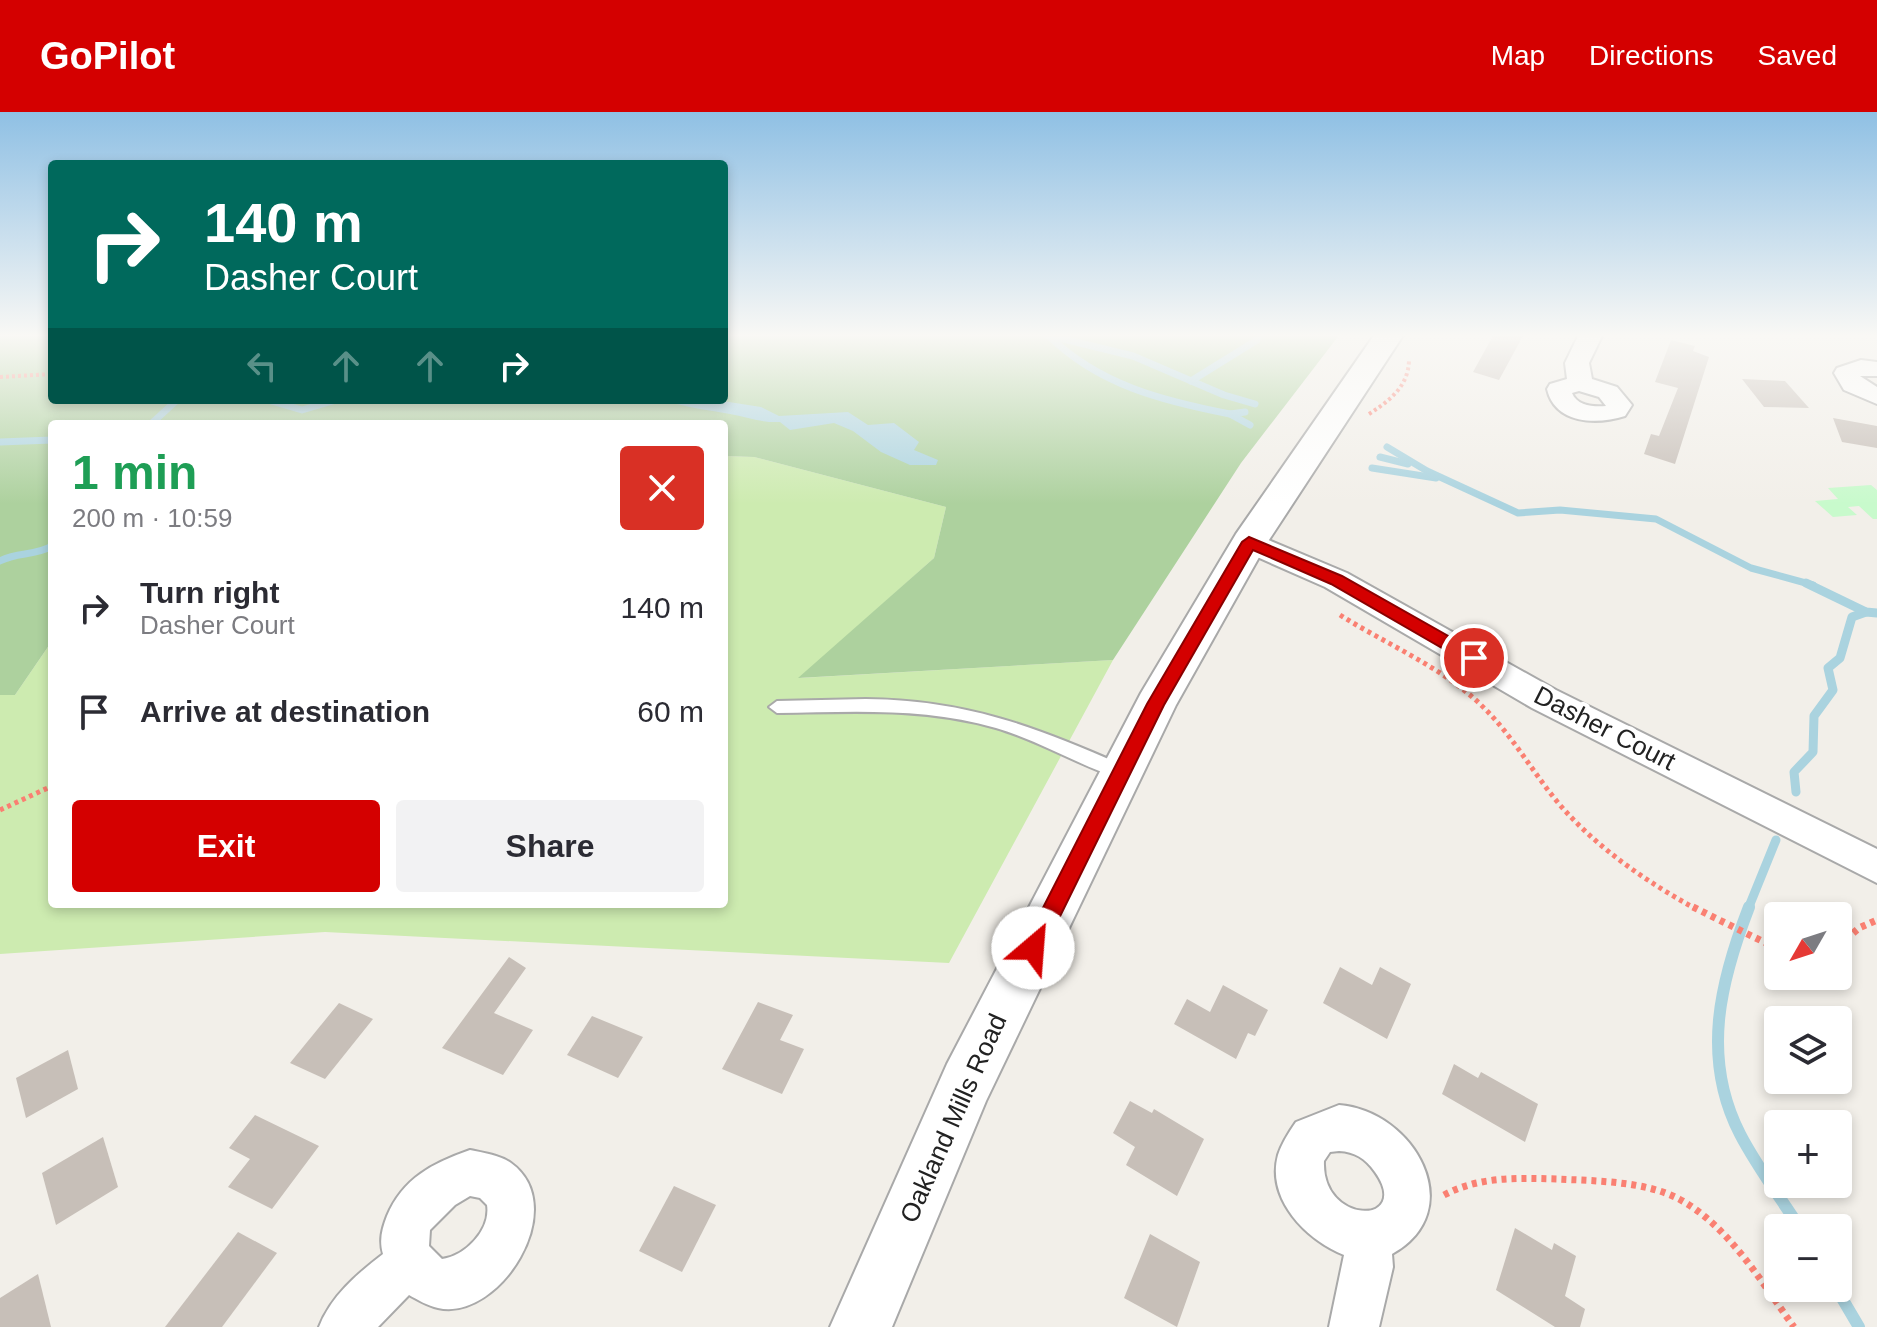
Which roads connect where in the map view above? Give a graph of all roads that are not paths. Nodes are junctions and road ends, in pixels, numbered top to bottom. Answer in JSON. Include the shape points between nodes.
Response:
{"nodes":[{"id":1,"x":1350,"y":391,"type":"edge"},
{"id":2,"x":1249,"y":542,"type":"junction"},
{"id":3,"x":777,"y":707,"type":"dead end"},
{"id":4,"x":1121,"y":772,"type":"junction"},
{"id":5,"x":1877,"y":867,"type":"edge"},
{"id":6,"x":1368,"y":1237,"type":"junction"},
{"id":7,"x":409,"y":1264,"type":"dead end"},
{"id":8,"x":344,"y":1327,"type":"edge"},
{"id":9,"x":861,"y":1327,"type":"edge"},
{"id":10,"x":1354,"y":1327,"type":"edge"}],
"edges":[{"from":1,"to":2,"type":"street","name":"Oakland Mills Road"},
{"from":2,"to":4,"type":"street","name":"Oakland Mills Road"},
{"from":2,"to":5,"type":"street","name":"Dasher Court","via":[[1336,580],[1544,699]]},
{"from":3,"to":4,"type":"lane","via":[[903,706],[955,712],[1029,734]]},
{"from":4,"to":9,"type":"street","name":"Oakland Mills Road","via":[[966,1083]]},
{"from":6,"to":6,"type":"street","via":[[1395,1226],[1402,1217],[1407,1195],[1402,1174],[1372,1137],[1334,1128],[1314,1136],[1303,1149],[1300,1170],[1307,1196],[1334,1227]]},
{"from":6,"to":10,"type":"street","via":[[1368,1267]]},
{"from":7,"to":8,"type":"street"}]}
